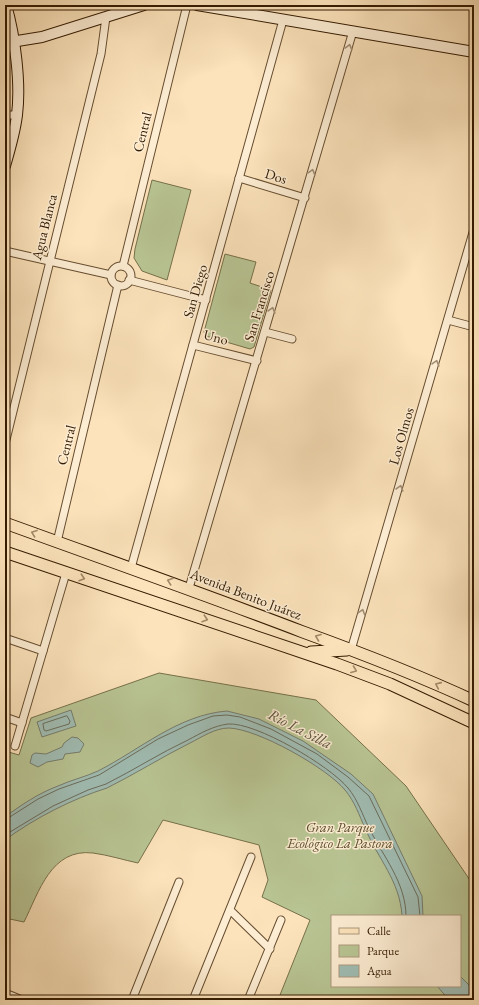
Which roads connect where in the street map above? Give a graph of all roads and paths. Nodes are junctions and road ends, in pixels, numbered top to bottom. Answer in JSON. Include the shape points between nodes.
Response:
{"nodes":[{"id":1,"x":6,"y":5,"type":"edge"},
{"id":2,"x":144,"y":5,"type":"edge"},
{"id":3,"x":187,"y":5,"type":"edge"},
{"id":4,"x":197,"y":5,"type":"edge"},
{"id":5,"x":106,"y":17,"type":"junction"},
{"id":6,"x":283,"y":20,"type":"junction"},
{"id":7,"x":353,"y":31,"type":"junction"},
{"id":8,"x":10,"y":42,"type":"edge"},
{"id":9,"x":474,"y":52,"type":"edge"},
{"id":10,"x":5,"y":115,"type":"edge"},
{"id":11,"x":17,"y":115,"type":"junction"},
{"id":12,"x":5,"y":166,"type":"edge"},
{"id":13,"x":239,"y":178,"type":"junction"},
{"id":14,"x":305,"y":198,"type":"junction"},
{"id":15,"x":474,"y":230,"type":"edge"},
{"id":16,"x":5,"y":251,"type":"edge"},
{"id":17,"x":49,"y":261,"type":"junction"},
{"id":18,"x":123,"y":266,"type":"junction"},
{"id":19,"x":111,"y":275,"type":"junction"},
{"id":20,"x":129,"y":280,"type":"junction"},
{"id":21,"x":118,"y":285,"type":"junction"},
{"id":22,"x":206,"y":300,"type":"junction"},
{"id":23,"x":448,"y":320,"type":"junction"},
{"id":24,"x":474,"y":327,"type":"edge"},
{"id":25,"x":266,"y":332,"type":"junction"},
{"id":26,"x":292,"y":339,"type":"dead end"},
{"id":27,"x":193,"y":345,"type":"junction"},
{"id":28,"x":256,"y":361,"type":"junction"},
{"id":29,"x":5,"y":444,"type":"edge"},
{"id":30,"x":5,"y":523,"type":"edge"},
{"id":31,"x":57,"y":542,"type":"junction"},
{"id":32,"x":5,"y":552,"type":"edge"},
{"id":33,"x":131,"y":568,"type":"junction"},
{"id":34,"x":66,"y":573,"type":"junction"},
{"id":35,"x":189,"y":588,"type":"junction"},
{"id":36,"x":5,"y":638,"type":"edge"},
{"id":37,"x":351,"y":650,"type":"junction"},
{"id":38,"x":43,"y":651,"type":"junction"},
{"id":39,"x":304,"y":652,"type":"junction"},
{"id":40,"x":474,"y":702,"type":"edge"},
{"id":41,"x":5,"y":717,"type":"edge"},
{"id":42,"x":474,"y":723,"type":"edge"},
{"id":43,"x":22,"y":724,"type":"junction"},
{"id":44,"x":15,"y":746,"type":"dead end"},
{"id":45,"x":251,"y":857,"type":"dead end"},
{"id":46,"x":179,"y":882,"type":"dead end"},
{"id":47,"x":230,"y":910,"type":"junction"},
{"id":48,"x":281,"y":920,"type":"dead end"},
{"id":49,"x":270,"y":948,"type":"junction"},
{"id":50,"x":5,"y":993,"type":"edge"},
{"id":51,"x":22,"y":1000,"type":"edge"},
{"id":52,"x":132,"y":1000,"type":"edge"},
{"id":53,"x":193,"y":1000,"type":"edge"},
{"id":54,"x":248,"y":1000,"type":"edge"}],
"edges":[{"from":1,"to":8,"type":"street"},
{"from":2,"to":5,"type":"street"},
{"from":3,"to":18,"type":"street","name":"Central"},
{"from":4,"to":6,"type":"street"},
{"from":5,"to":8,"type":"street","via":[[42,37]]},
{"from":5,"to":17,"type":"street","name":"Agua Blanca","via":[[101,54]]},
{"from":6,"to":7,"type":"street"},
{"from":6,"to":13,"type":"street","name":"San Diego"},
{"from":7,"to":9,"type":"street"},
{"from":14,"to":7,"type":"street","name":"San Francisco","one_way":true},
{"from":8,"to":11,"type":"street","via":[[18,97]]},
{"from":10,"to":11,"type":"street"},
{"from":11,"to":12,"type":"street"},
{"from":13,"to":14,"type":"street","name":"Dos"},
{"from":13,"to":22,"type":"street","name":"San Diego"},
{"from":25,"to":14,"type":"street","name":"San Francisco","one_way":true},
{"from":15,"to":23,"type":"street","name":"Los Olmos"},
{"from":16,"to":17,"type":"street"},
{"from":17,"to":19,"type":"street"},
{"from":17,"to":29,"type":"street","name":"Agua Blanca"},
{"from":18,"to":19,"type":"street","via":[[116,267]]},
{"from":18,"to":20,"type":"street","via":[[129,270]]},
{"from":19,"to":21,"type":"street"},
{"from":20,"to":21,"type":"street"},
{"from":20,"to":22,"type":"street"},
{"from":21,"to":31,"type":"street","name":"Central"},
{"from":22,"to":27,"type":"street","name":"San Diego"},
{"from":23,"to":24,"type":"street"},
{"from":37,"to":23,"type":"street","name":"Los Olmos","one_way":true},
{"from":25,"to":26,"type":"street"},
{"from":25,"to":28,"type":"street","name":"San Francisco"},
{"from":27,"to":28,"type":"street","name":"Uno"},
{"from":27,"to":33,"type":"street","name":"San Diego"},
{"from":28,"to":35,"type":"street","name":"San Francisco"},
{"from":31,"to":30,"type":"main road","name":"Avenida Benito Juárez","one_way":true},
{"from":31,"to":33,"type":"main road","name":"Avenida Benito Juárez"},
{"from":32,"to":34,"type":"main road"},
{"from":35,"to":33,"type":"main road","name":"Avenida Benito Juárez","one_way":true},
{"from":34,"to":38,"type":"street"},
{"from":34,"to":39,"type":"main road","one_way":true},
{"from":37,"to":35,"type":"main road","name":"Avenida Benito Juárez","one_way":true},
{"from":36,"to":38,"type":"street"},
{"from":37,"to":39,"type":"main road"},
{"from":40,"to":37,"type":"main road","name":"Avenida Benito Juárez","one_way":true},
{"from":38,"to":43,"type":"street"},
{"from":39,"to":42,"type":"main road","one_way":true,"via":[[390,684]]},
{"from":41,"to":43,"type":"street"},
{"from":43,"to":44,"type":"street"},
{"from":45,"to":47,"type":"street"},
{"from":46,"to":52,"type":"street"},
{"from":47,"to":49,"type":"street"},
{"from":47,"to":53,"type":"street"},
{"from":48,"to":49,"type":"street"},
{"from":49,"to":54,"type":"street"},
{"from":50,"to":51,"type":"street"}]}
